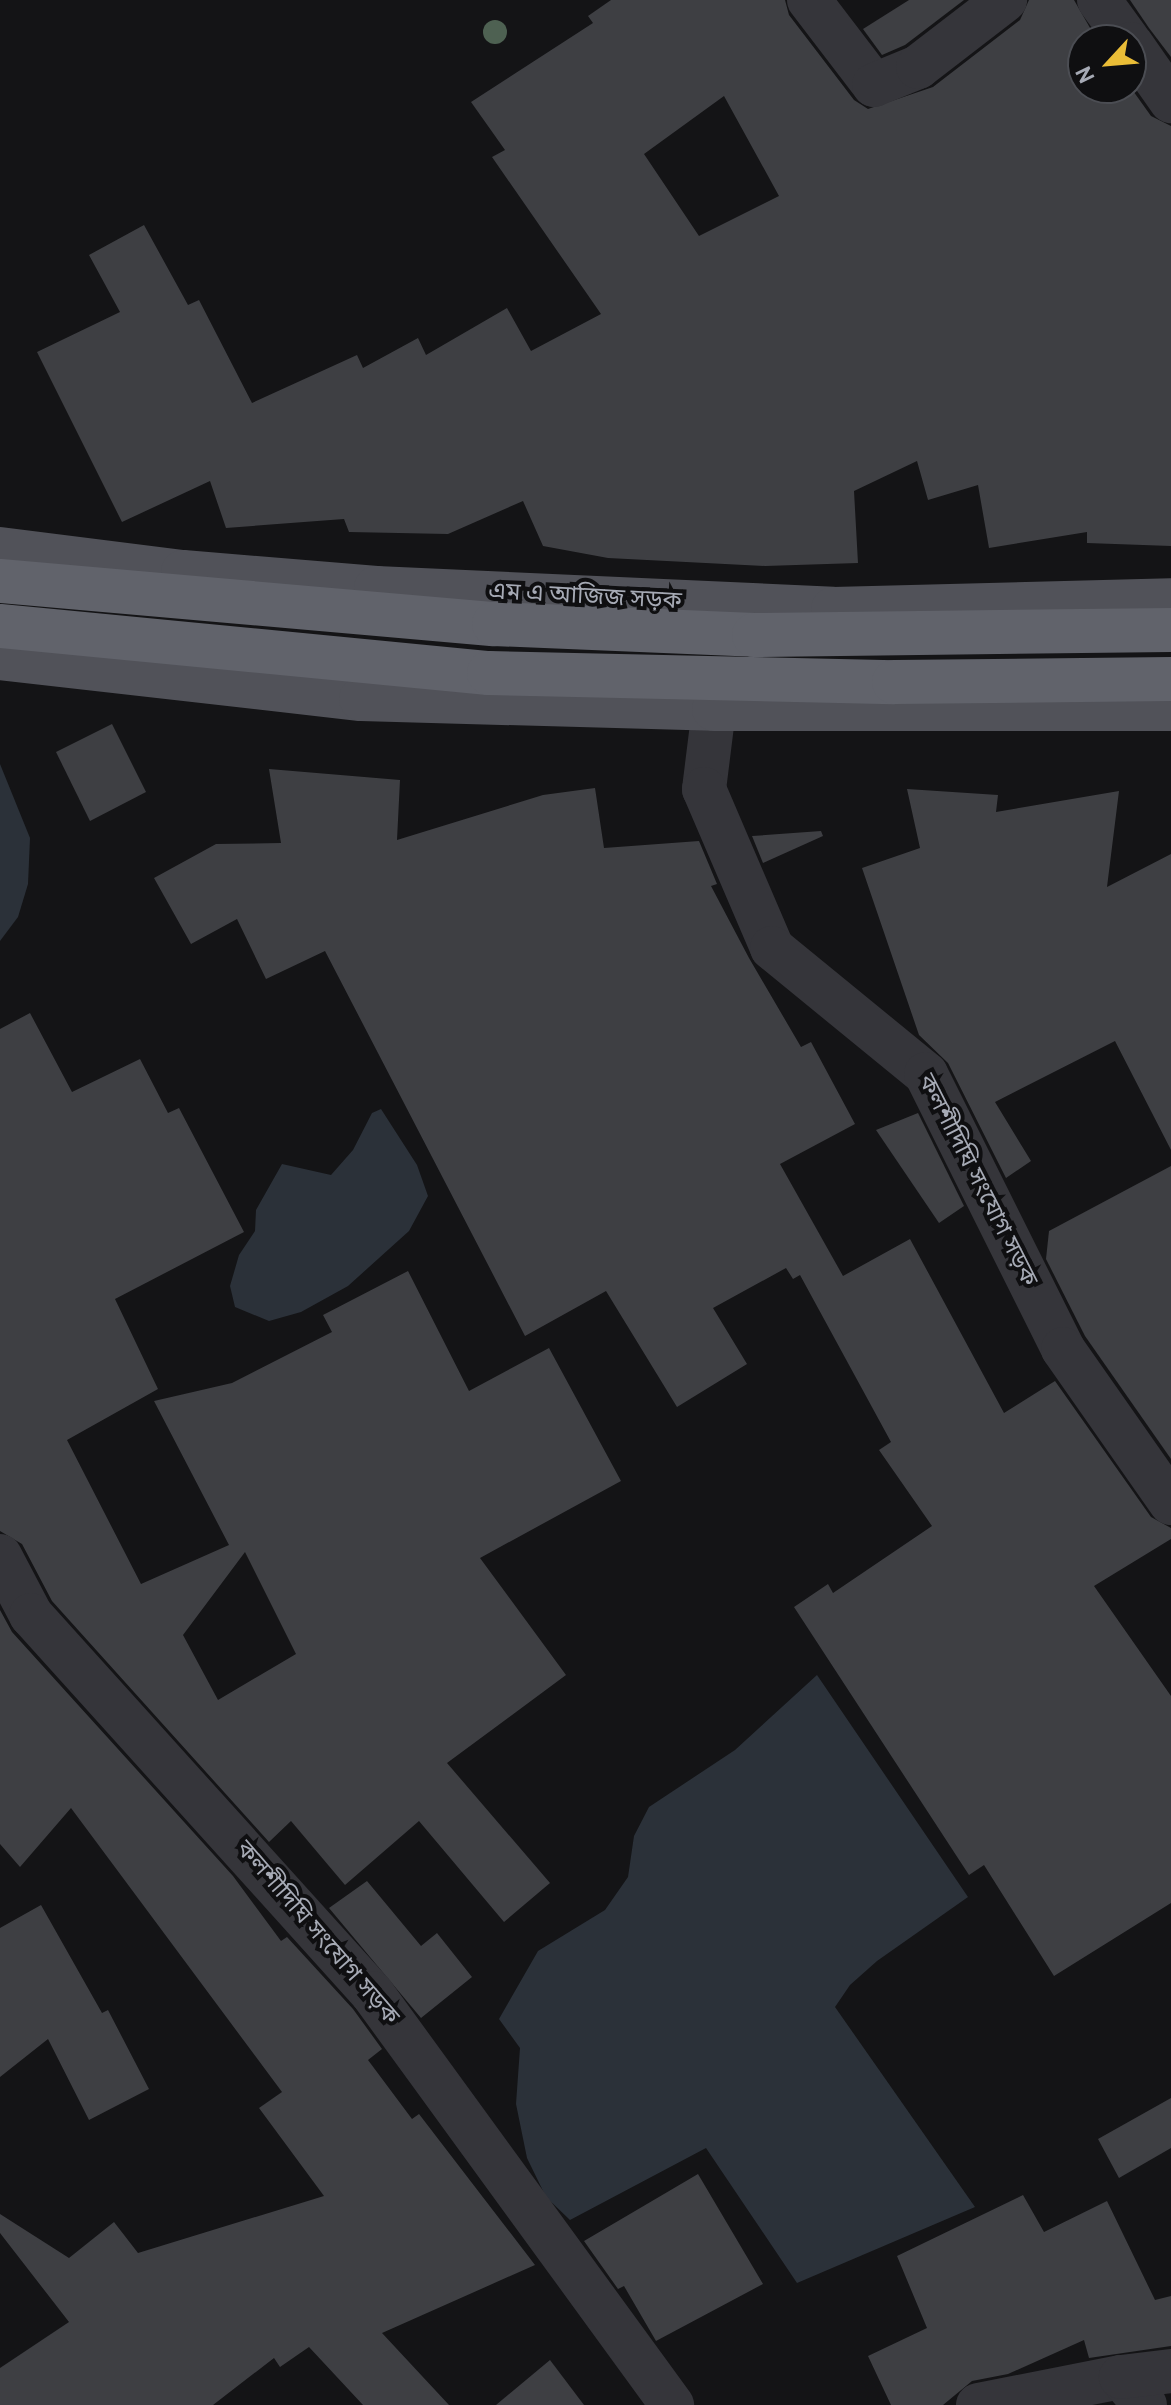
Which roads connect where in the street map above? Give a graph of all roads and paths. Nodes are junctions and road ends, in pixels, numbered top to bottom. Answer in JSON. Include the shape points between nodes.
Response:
{"nodes":[{"id":1,"x":809,"y":0,"type":"edge"},
{"id":2,"x":1005,"y":0,"type":"edge"},
{"id":3,"x":1099,"y":0,"type":"edge"},
{"id":4,"x":1116,"y":24,"type":"edge"},
{"id":5,"x":1147,"y":67,"type":"edge"},
{"id":6,"x":1171,"y":101,"type":"edge"},
{"id":7,"x":0,"y":549,"type":"edge"},
{"id":8,"x":0,"y":581,"type":"edge"},
{"id":9,"x":1171,"y":600,"type":"edge"},
{"id":10,"x":0,"y":626,"type":"edge"},
{"id":11,"x":1171,"y":630,"type":"edge"},
{"id":12,"x":0,"y":658,"type":"edge"},
{"id":13,"x":1171,"y":679,"type":"edge"},
{"id":14,"x":714,"y":709,"type":"junction"},
{"id":15,"x":1171,"y":709,"type":"edge"},
{"id":16,"x":1171,"y":1503,"type":"edge"},
{"id":17,"x":0,"y":1556,"type":"edge"},
{"id":18,"x":1171,"y":2371,"type":"edge"},
{"id":19,"x":1133,"y":2391,"type":"edge"},
{"id":20,"x":672,"y":2405,"type":"edge"},
{"id":21,"x":978,"y":2405,"type":"edge"}],
"edges":[{"from":1,"to":2,"type":"street","via":[[874,85],[918,67]]},
{"from":3,"to":4,"type":"street"},
{"from":5,"to":6,"type":"street"},
{"from":7,"to":9,"type":"main road","name":"এম এ আজিজ সড়ক","via":[[376,588],[817,609]]},
{"from":8,"to":11,"type":"highway","via":[[494,624],[724,634]]},
{"from":10,"to":13,"type":"highway","via":[[489,673],[894,682]]},
{"from":12,"to":14,"type":"main road","via":[[361,699]]},
{"from":14,"to":15,"type":"main road"},
{"from":14,"to":16,"type":"street","name":"কলশীদিঘি সংযোগ সড়ক","via":[[704,789],[772,948],[926,1074],[1063,1349]]},
{"from":17,"to":20,"type":"street","name":"কলশীদিঘি সংযোগ সড়ক","via":[[31,1615],[372,1993]]},
{"from":18,"to":19,"type":"street"},
{"from":19,"to":21,"type":"street"}]}
